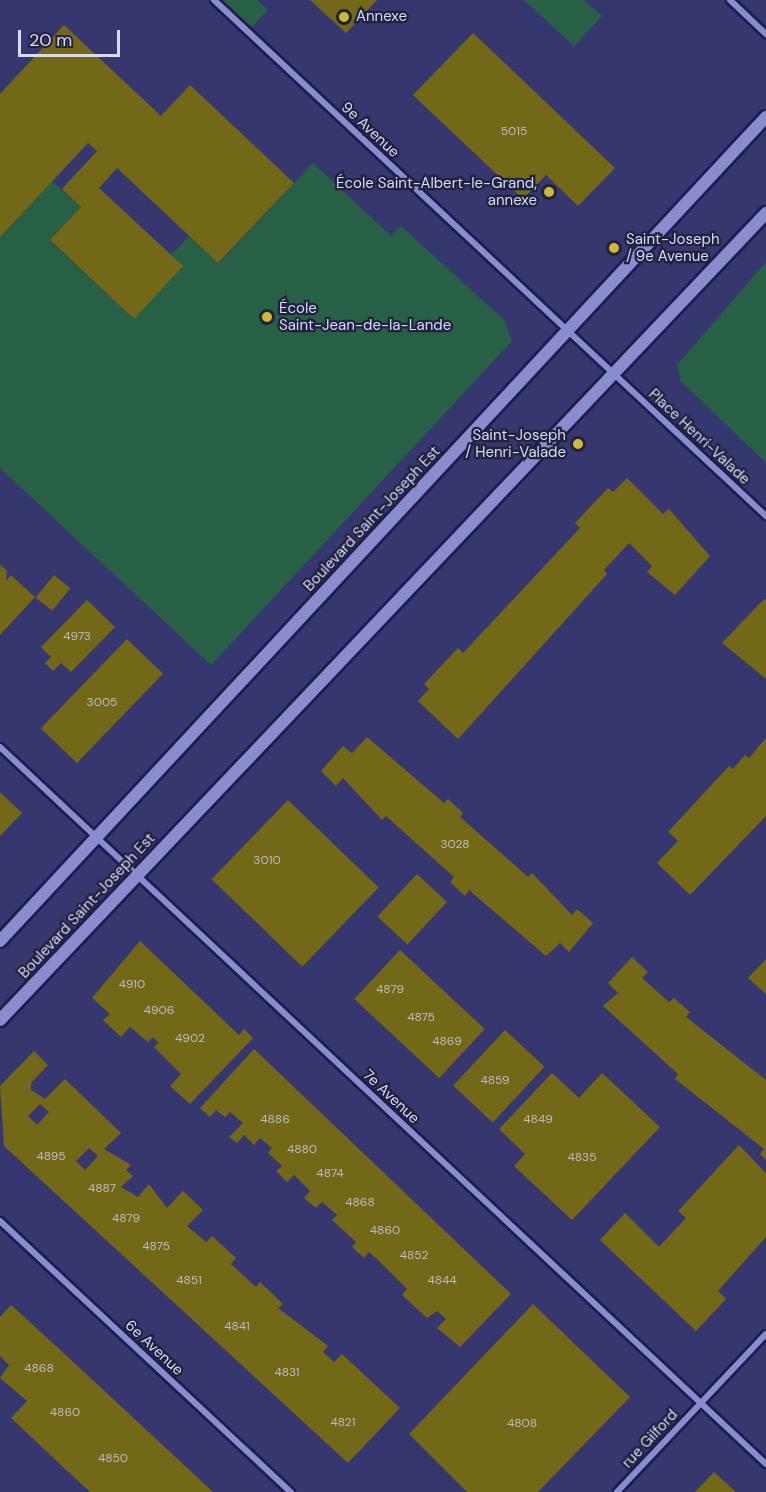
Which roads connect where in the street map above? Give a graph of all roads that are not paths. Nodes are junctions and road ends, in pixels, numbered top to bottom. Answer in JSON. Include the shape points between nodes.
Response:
{"nodes":[{"id":1,"x":214,"y":0,"type":"edge"},
{"id":2,"x":730,"y":0,"type":"edge"},
{"id":3,"x":766,"y":33,"type":"edge"},
{"id":4,"x":766,"y":117,"type":"edge"},
{"id":5,"x":766,"y":213,"type":"edge"},
{"id":6,"x":569,"y":332,"type":"junction"},
{"id":7,"x":615,"y":375,"type":"junction"},
{"id":8,"x":766,"y":516,"type":"edge"},
{"id":9,"x":0,"y":747,"type":"edge"},
{"id":10,"x":95,"y":836,"type":"junction"},
{"id":11,"x":136,"y":875,"type":"junction"},
{"id":12,"x":0,"y":941,"type":"edge"},
{"id":13,"x":0,"y":1020,"type":"edge"},
{"id":14,"x":0,"y":1221,"type":"edge"},
{"id":15,"x":766,"y":1334,"type":"edge"},
{"id":16,"x":701,"y":1403,"type":"junction"},
{"id":17,"x":766,"y":1464,"type":"edge"},
{"id":18,"x":291,"y":1492,"type":"edge"},
{"id":19,"x":617,"y":1492,"type":"edge"}],
"edges":[{"from":1,"to":6,"type":"street","name":"9e Avenue"},
{"from":2,"to":3,"type":"street"},
{"from":4,"to":6,"type":"main road","name":"Boulevard Saint-Joseph Est"},
{"from":5,"to":7,"type":"main road","name":"Boulevard Saint-Joseph Est"},
{"from":6,"to":7,"type":"street","name":"9e Avenue"},
{"from":6,"to":10,"type":"main road","name":"Boulevard Saint-Joseph Est"},
{"from":7,"to":8,"type":"street","name":"Place Henri-Valade"},
{"from":7,"to":11,"type":"main road","name":"Boulevard Saint-Joseph Est"},
{"from":9,"to":10,"type":"street","name":"7e Avenue"},
{"from":10,"to":11,"type":"street","name":"7e Avenue"},
{"from":10,"to":12,"type":"main road","name":"Boulevard Saint-Joseph Est"},
{"from":11,"to":13,"type":"main road","name":"Boulevard Saint-Joseph Est"},
{"from":11,"to":16,"type":"street","name":"7e Avenue"},
{"from":14,"to":18,"type":"street","name":"6e Avenue"},
{"from":15,"to":16,"type":"street"},
{"from":16,"to":17,"type":"street","name":"7e Avenue"},
{"from":16,"to":19,"type":"street","name":"rue Gilford"}]}
